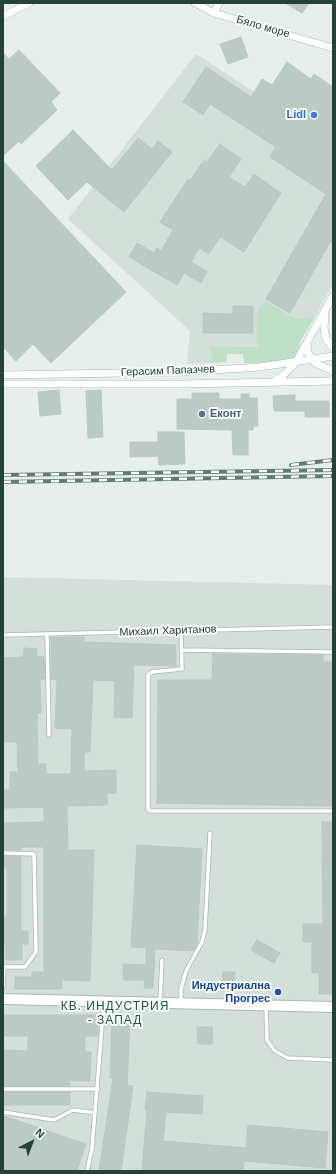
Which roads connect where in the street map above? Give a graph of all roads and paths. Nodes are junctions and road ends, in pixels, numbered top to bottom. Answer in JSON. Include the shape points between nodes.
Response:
{"nodes":[{"id":1,"x":29,"y":3,"type":"edge"},
{"id":2,"x":195,"y":3,"type":"edge"},
{"id":3,"x":219,"y":3,"type":"edge"},
{"id":4,"x":214,"y":13,"type":"junction"},
{"id":5,"x":3,"y":16,"type":"edge"},
{"id":6,"x":333,"y":48,"type":"edge"},
{"id":7,"x":333,"y":296,"type":"edge"},
{"id":8,"x":326,"y":310,"type":"junction"},
{"id":9,"x":307,"y":344,"type":"junction"},
{"id":10,"x":333,"y":348,"type":"edge"},
{"id":11,"x":333,"y":356,"type":"edge"},
{"id":12,"x":312,"y":360,"type":"junction"},
{"id":13,"x":296,"y":362,"type":"junction"},
{"id":14,"x":333,"y":371,"type":"edge"},
{"id":15,"x":181,"y":372,"type":"junction"},
{"id":16,"x":3,"y":375,"type":"edge"},
{"id":17,"x":333,"y":381,"type":"edge"},
{"id":18,"x":271,"y":383,"type":"junction"},
{"id":19,"x":3,"y":384,"type":"edge"},
{"id":20,"x":183,"y":384,"type":"junction"},
{"id":21,"x":333,"y":627,"type":"edge"},
{"id":22,"x":181,"y":630,"type":"junction"},
{"id":23,"x":47,"y":634,"type":"junction"},
{"id":24,"x":3,"y":635,"type":"edge"},
{"id":25,"x":182,"y":650,"type":"junction"},
{"id":26,"x":333,"y":652,"type":"edge"},
{"id":27,"x":49,"y":735,"type":"dead end"},
{"id":28,"x":333,"y":812,"type":"edge"},
{"id":29,"x":210,"y":833,"type":"dead end"},
{"id":30,"x":3,"y":853,"type":"edge"},
{"id":31,"x":162,"y":960,"type":"dead end"},
{"id":32,"x":4,"y":968,"type":"edge"},
{"id":33,"x":3,"y":987,"type":"edge"},
{"id":34,"x":3,"y":999,"type":"edge"},
{"id":35,"x":104,"y":1001,"type":"junction"},
{"id":36,"x":160,"y":1003,"type":"junction"},
{"id":37,"x":182,"y":1003,"type":"junction"},
{"id":38,"x":266,"y":1005,"type":"junction"},
{"id":39,"x":333,"y":1007,"type":"edge"},
{"id":40,"x":333,"y":1060,"type":"edge"},
{"id":41,"x":3,"y":1089,"type":"edge"},
{"id":42,"x":98,"y":1089,"type":"junction"},
{"id":43,"x":3,"y":1112,"type":"edge"},
{"id":44,"x":95,"y":1113,"type":"junction"},
{"id":45,"x":87,"y":1171,"type":"edge"}],
"edges":[{"from":1,"to":5,"type":"street"},
{"from":2,"to":4,"type":"street","name":"Бяло море"},
{"from":3,"to":4,"type":"street"},
{"from":4,"to":6,"type":"street","name":"Бяло море"},
{"from":7,"to":8,"type":"street"},
{"from":8,"to":9,"type":"street"},
{"from":8,"to":10,"type":"street","via":[[326,339]]},
{"from":9,"to":12,"type":"street"},
{"from":9,"to":13,"type":"street"},
{"from":11,"to":12,"type":"street","name":"Герасим Папазчев"},
{"from":12,"to":13,"type":"street","name":"Герасим Папазчев"},
{"from":12,"to":14,"type":"street"},
{"from":13,"to":15,"type":"street","name":"Герасим Папазчев","via":[[260,368]]},
{"from":13,"to":18,"type":"street","via":[[285,374]]},
{"from":15,"to":16,"type":"street","name":"Герасим Папазчев"},
{"from":15,"to":20,"type":"street"},
{"from":17,"to":18,"type":"street","name":"Герасим Папазчев"},
{"from":18,"to":20,"type":"street","name":"Герасим Папазчев"},
{"from":19,"to":20,"type":"street","name":"Герасим Папазчев"},
{"from":21,"to":22,"type":"lane","name":"Михаил Хаританов"},
{"from":22,"to":23,"type":"lane","name":"Михаил Хаританов"},
{"from":22,"to":25,"type":"lane"},
{"from":23,"to":24,"type":"lane","name":"Михаил Хаританов"},
{"from":23,"to":27,"type":"lane"},
{"from":25,"to":26,"type":"lane"},
{"from":25,"to":28,"type":"lane","via":[[182,669],[152,672],[148,675],[148,809]]},
{"from":29,"to":37,"type":"lane","via":[[205,930],[202,942],[186,971],[181,989]]},
{"from":30,"to":32,"type":"lane","via":[[34,854],[36,952],[25,967]]},
{"from":31,"to":36,"type":"lane"},
{"from":32,"to":33,"type":"lane"},
{"from":34,"to":35,"type":"street"},
{"from":35,"to":36,"type":"street"},
{"from":35,"to":42,"type":"lane"},
{"from":36,"to":37,"type":"street"},
{"from":37,"to":38,"type":"street"},
{"from":38,"to":39,"type":"street"},
{"from":38,"to":40,"type":"lane","via":[[267,1040],[275,1051],[288,1058]]},
{"from":41,"to":42,"type":"lane"},
{"from":42,"to":44,"type":"lane"},
{"from":43,"to":44,"type":"lane","via":[[54,1120],[73,1110]]},
{"from":44,"to":45,"type":"lane"}]}
